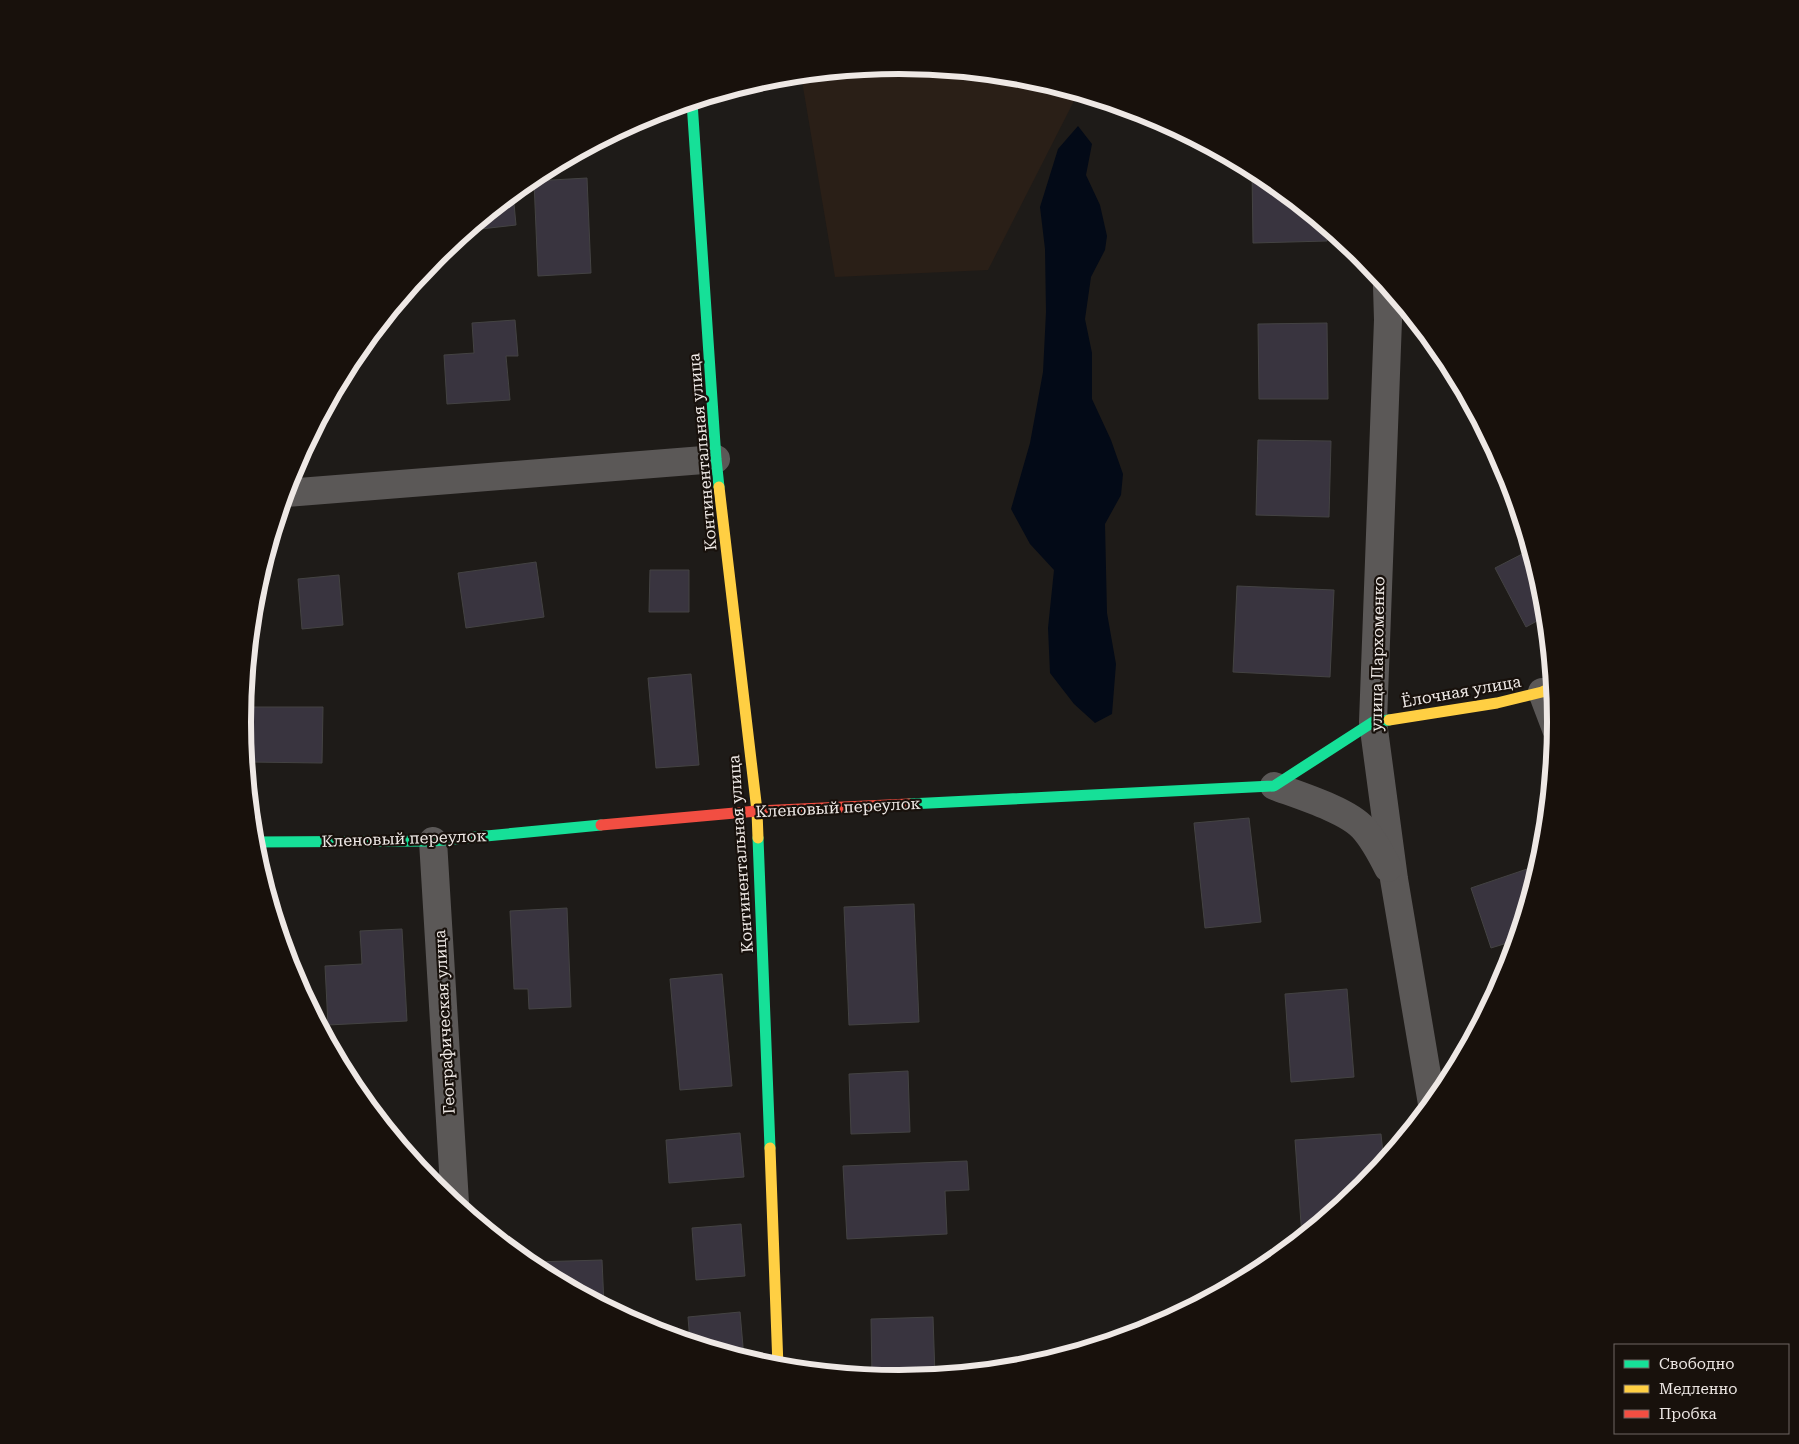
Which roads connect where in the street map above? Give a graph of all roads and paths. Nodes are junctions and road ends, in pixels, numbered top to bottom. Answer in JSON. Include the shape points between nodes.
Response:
{"nodes":[{"id":1,"x":692,"y":108,"type":"edge"},
{"id":2,"x":1392,"y":301,"type":"edge"},
{"id":3,"x":1397,"y":315,"type":"edge"},
{"id":4,"x":716,"y":460,"type":"junction"},
{"id":5,"x":294,"y":492,"type":"edge"},
{"id":6,"x":1546,"y":689,"type":"edge"},
{"id":7,"x":1374,"y":722,"type":"junction"},
{"id":8,"x":1274,"y":786,"type":"junction"},
{"id":9,"x":757,"y":811,"type":"junction"},
{"id":10,"x":433,"y":841,"type":"junction"},
{"id":11,"x":263,"y":842,"type":"edge"},
{"id":12,"x":1394,"y":879,"type":"junction"},
{"id":13,"x":1430,"y":1094,"type":"edge"},
{"id":14,"x":454,"y":1192,"type":"edge"},
{"id":15,"x":778,"y":1359,"type":"edge"}],
"edges":[{"from":1,"to":4,"type":"street","name":"Континентальная улица"},
{"from":2,"to":3,"type":"street","name":"улица Пархоменко"},
{"from":3,"to":7,"type":"street","name":"улица Пархоменко"},
{"from":4,"to":5,"type":"street"},
{"from":4,"to":9,"type":"street","name":"Континентальная улица"},
{"from":6,"to":7,"type":"street","name":"Ёлочная улица","via":[[1497,702]]},
{"from":7,"to":8,"type":"street","name":"Кленовый переулок"},
{"from":7,"to":12,"type":"street","name":"улица Пархоменко"},
{"from":8,"to":9,"type":"street","name":"Кленовый переулок"},
{"from":8,"to":12,"type":"street","via":[[1339,812],[1362,826],[1377,846]]},
{"from":9,"to":10,"type":"street","name":"Кленовый переулок"},
{"from":9,"to":15,"type":"street","name":"Континентальная улица"},
{"from":10,"to":11,"type":"street","name":"Кленовый переулок"},
{"from":10,"to":14,"type":"street","name":"Географическая улица"},
{"from":12,"to":13,"type":"street","name":"улица Пархоменко"}]}
